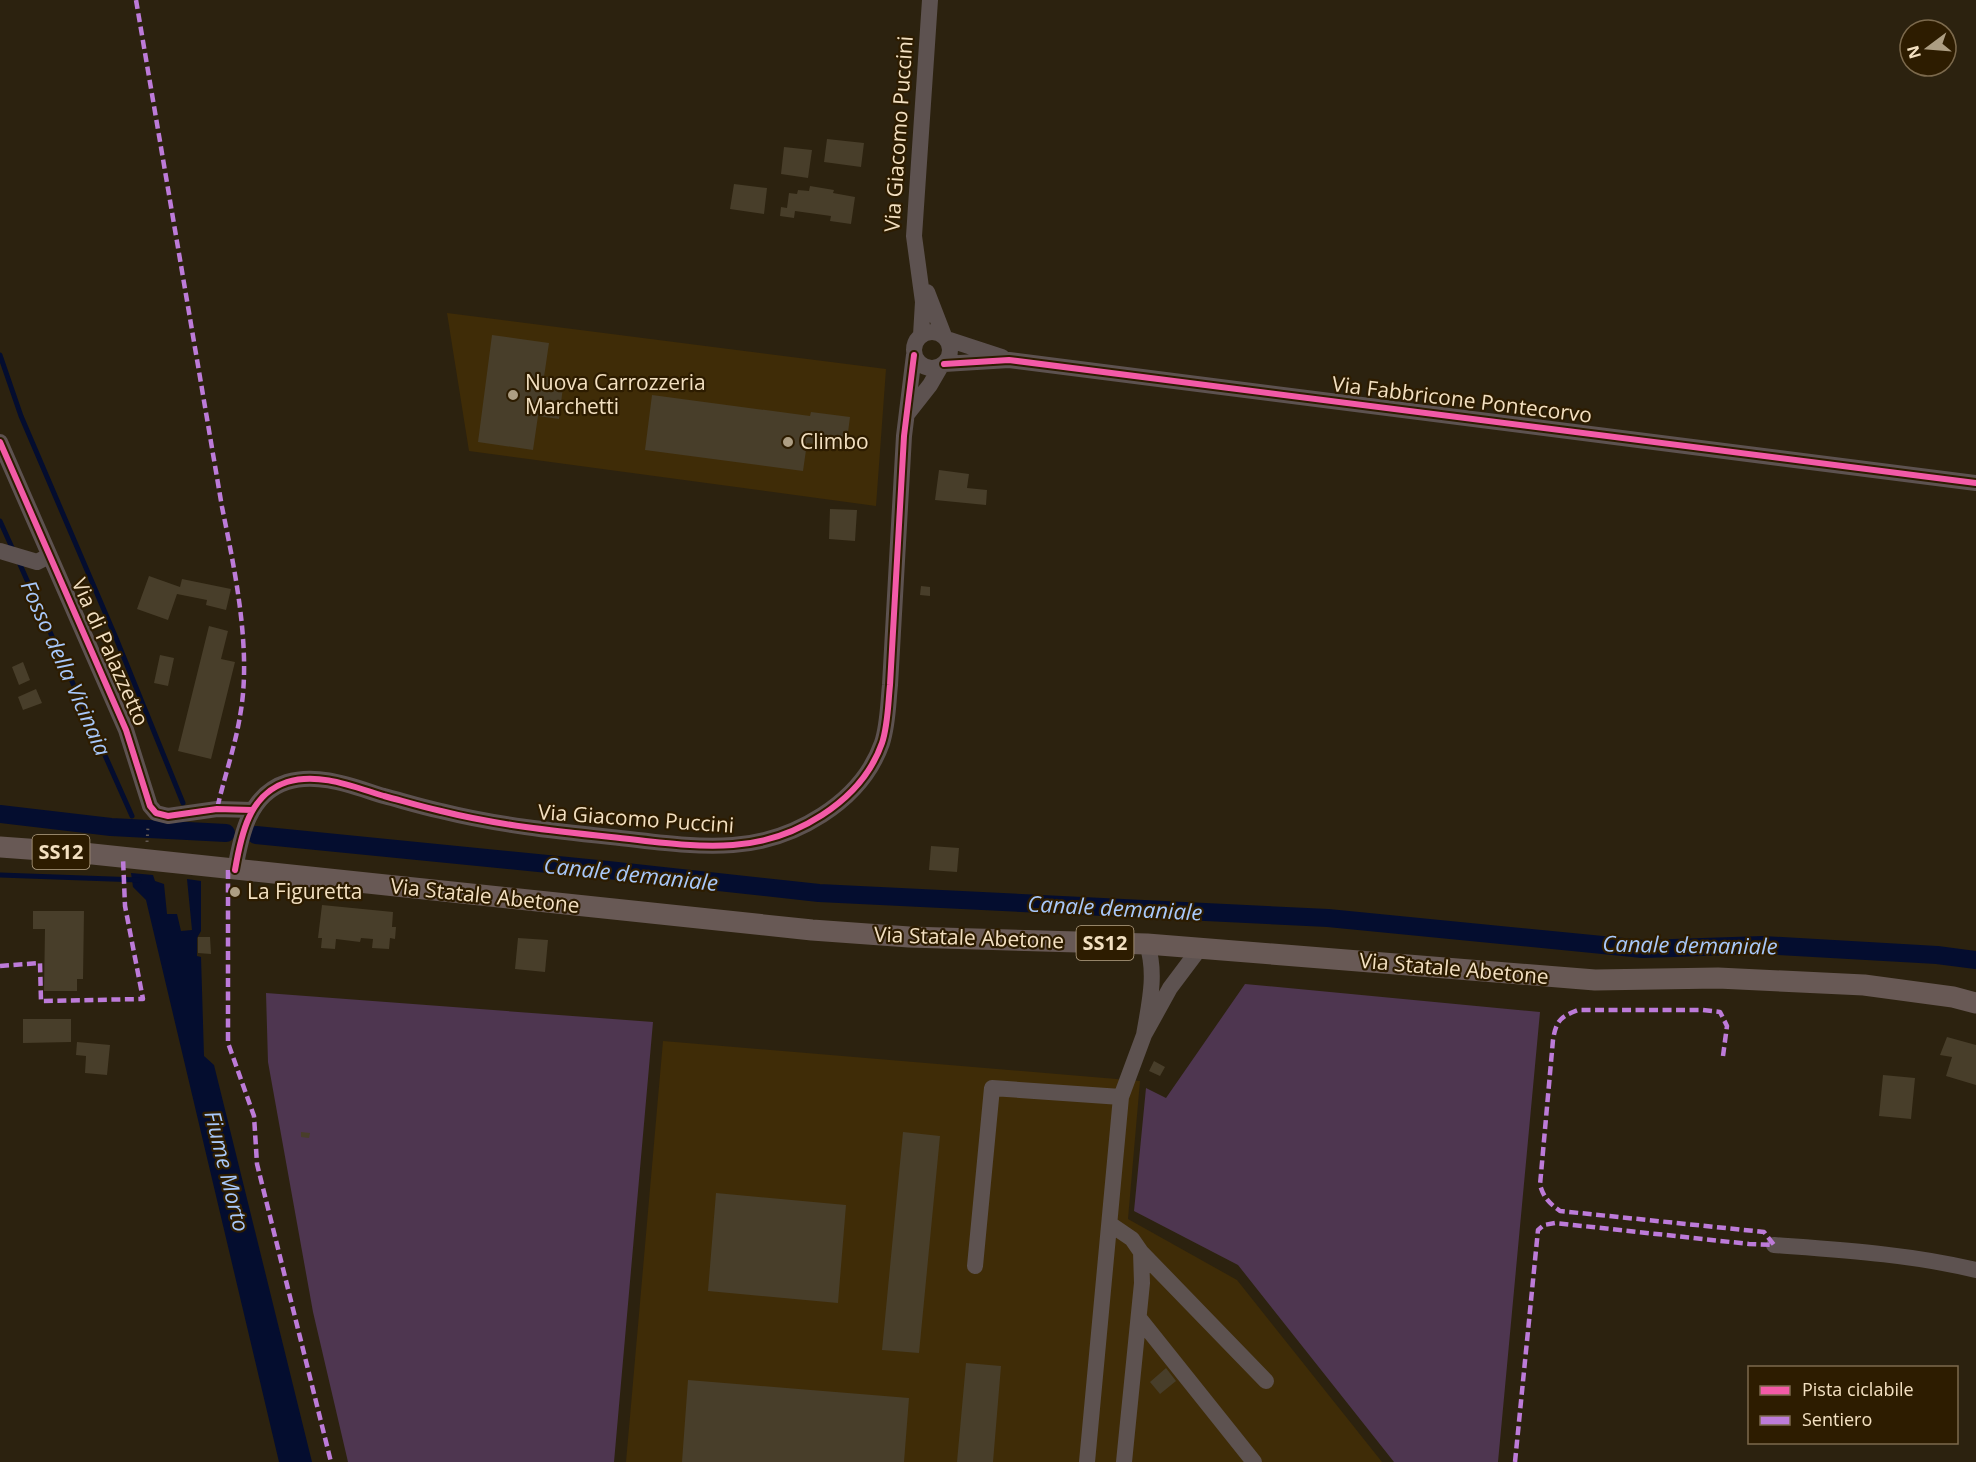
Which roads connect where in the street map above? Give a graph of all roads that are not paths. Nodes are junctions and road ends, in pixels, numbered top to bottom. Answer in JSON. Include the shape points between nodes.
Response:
{"nodes":[{"id":1,"x":930,"y":0,"type":"edge"},
{"id":2,"x":918,"y":270,"type":"junction"},
{"id":3,"x":921,"y":335,"type":"junction"},
{"id":4,"x":945,"y":337,"type":"junction"},
{"id":5,"x":914,"y":356,"type":"junction"},
{"id":6,"x":1009,"y":360,"type":"junction"},
{"id":7,"x":943,"y":365,"type":"junction"},
{"id":8,"x":908,"y":414,"type":"junction"},
{"id":9,"x":0,"y":442,"type":"edge"},
{"id":10,"x":1976,"y":483,"type":"edge"},
{"id":11,"x":0,"y":551,"type":"edge"},
{"id":12,"x":46,"y":557,"type":"junction"},
{"id":13,"x":249,"y":815,"type":"junction"},
{"id":14,"x":0,"y":847,"type":"edge"},
{"id":15,"x":236,"y":865,"type":"junction"},
{"id":16,"x":1147,"y":944,"type":"junction"},
{"id":17,"x":1200,"y":948,"type":"junction"},
{"id":18,"x":1976,"y":1003,"type":"edge"},
{"id":19,"x":1144,"y":1035,"type":"junction"},
{"id":20,"x":1122,"y":1097,"type":"junction"},
{"id":21,"x":1110,"y":1224,"type":"junction"},
{"id":22,"x":1774,"y":1245,"type":"dead end"},
{"id":23,"x":1141,"y":1252,"type":"junction"},
{"id":24,"x":975,"y":1266,"type":"dead end"},
{"id":25,"x":1976,"y":1270,"type":"edge"},
{"id":26,"x":1139,"y":1318,"type":"junction"},
{"id":27,"x":1266,"y":1381,"type":"dead end"},
{"id":28,"x":1087,"y":1462,"type":"edge"},
{"id":29,"x":1124,"y":1462,"type":"edge"},
{"id":30,"x":1254,"y":1462,"type":"edge"}],
"edges":[{"from":1,"to":2,"type":"street","name":"Via Giacomo Puccini","via":[[914,236]]},
{"from":2,"to":3,"type":"street","name":"Via Giacomo Puccini","via":[[923,302]]},
{"from":2,"to":4,"type":"street","name":"Via Giacomo Puccini"},
{"from":3,"to":4,"type":"street","via":[[935,332]]},
{"from":3,"to":5,"type":"street","via":[[914,344]]},
{"from":4,"to":6,"type":"street","name":"Via Fabbricone Pontecorvo"},
{"from":4,"to":7,"type":"street","via":[[950,355]]},
{"from":5,"to":7,"type":"street","via":[[925,367]]},
{"from":5,"to":8,"type":"street","name":"Via Giacomo Puccini"},
{"from":6,"to":7,"type":"street","name":"Via Fabbricone Pontecorvo"},
{"from":6,"to":10,"type":"street","name":"Via Fabbricone Pontecorvo"},
{"from":7,"to":8,"type":"street","name":"Via Giacomo Puccini"},
{"from":8,"to":13,"type":"street","name":"Via Giacomo Puccini","via":[[884,736],[855,787],[810,822],[756,843],[673,843],[491,822],[330,781],[308,779],[279,785],[264,795]]},
{"from":9,"to":12,"type":"street","name":"Via di Palazzetto"},
{"from":11,"to":12,"type":"street","via":[[37,562]]},
{"from":12,"to":13,"type":"street","name":"Via di Palazzetto","via":[[126,730],[148,801],[156,813],[168,816],[217,808]]},
{"from":13,"to":15,"type":"street"},
{"from":14,"to":15,"type":"main road","name":"Via Statale Abetone","number":"SS12","via":[[210,868]]},
{"from":15,"to":16,"type":"main road","name":"Via Statale Abetone","number":"SS12","via":[[812,930]]},
{"from":16,"to":17,"type":"main road","name":"Via Statale Abetone","number":"SS12"},
{"from":16,"to":19,"type":"street","via":[[1151,994]]},
{"from":17,"to":18,"type":"main road","name":"Via Statale Abetone","number":"SS12","via":[[1587,980],[1718,978],[1864,985]]},
{"from":17,"to":19,"type":"street","via":[[1170,988]]},
{"from":19,"to":20,"type":"street"},
{"from":20,"to":21,"type":"street"},
{"from":20,"to":24,"type":"street","via":[[992,1088]]},
{"from":21,"to":23,"type":"street","via":[[1132,1239]]},
{"from":21,"to":28,"type":"street"},
{"from":22,"to":25,"type":"street","via":[[1846,1250]]},
{"from":23,"to":26,"type":"street"},
{"from":23,"to":27,"type":"street"},
{"from":26,"to":29,"type":"street"},
{"from":26,"to":30,"type":"street"}]}
